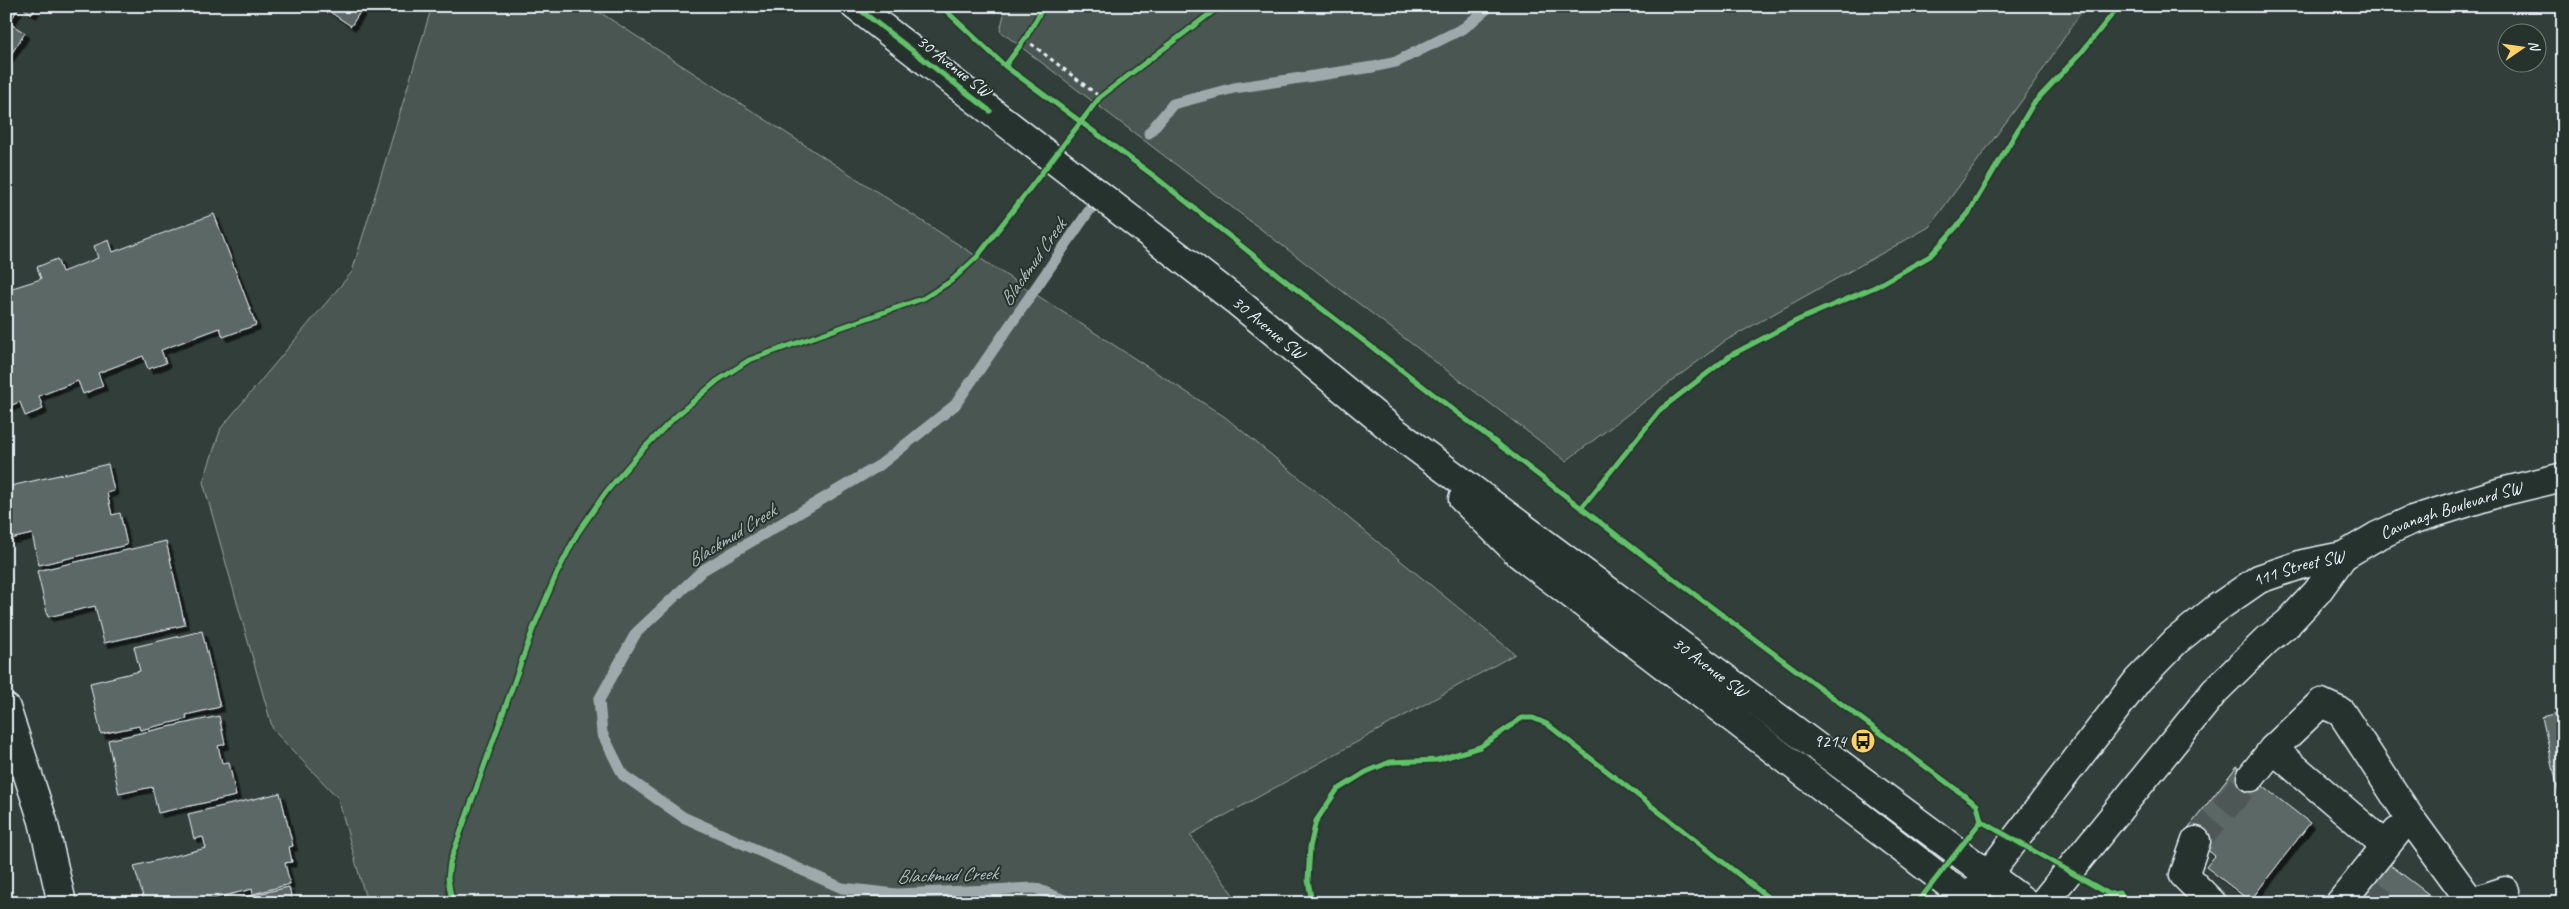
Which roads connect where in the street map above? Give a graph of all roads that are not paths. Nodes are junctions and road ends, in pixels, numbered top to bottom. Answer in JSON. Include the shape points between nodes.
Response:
{"nodes":[{"id":1,"x":855,"y":6,"type":"edge"},
{"id":2,"x":1394,"y":431,"type":"junction"},
{"id":3,"x":2563,"y":476,"type":"edge"},
{"id":4,"x":2343,"y":556,"type":"junction"},
{"id":5,"x":6,"y":708,"type":"edge"},
{"id":6,"x":2273,"y":749,"type":"junction"},
{"id":7,"x":16,"y":765,"type":"edge"},
{"id":8,"x":2251,"y":777,"type":"tunnel mouth"},
{"id":9,"x":2410,"y":818,"type":"junction"},
{"id":10,"x":2196,"y":841,"type":"tunnel mouth"},
{"id":11,"x":2385,"y":845,"type":"junction"},
{"id":12,"x":1987,"y":874,"type":"junction"},
{"id":13,"x":2504,"y":891,"type":"dead end"},
{"id":14,"x":2355,"y":892,"type":"edge"},
{"id":15,"x":1969,"y":902,"type":"edge"},
{"id":16,"x":62,"y":903,"type":"edge"},
{"id":17,"x":2026,"y":903,"type":"edge"},
{"id":18,"x":2044,"y":903,"type":"edge"},
{"id":19,"x":2212,"y":903,"type":"edge"},
{"id":20,"x":2472,"y":903,"type":"edge"}],
"edges":[{"from":1,"to":2,"type":"main road","name":"30 Avenue SW","via":[[1239,303]]},
{"from":2,"to":12,"type":"main road","name":"30 Avenue SW"},
{"from":2,"to":15,"type":"main road","name":"30 Avenue SW","via":[[1519,554]]},
{"from":3,"to":4,"type":"main road","name":"Cavanagh Boulevard SW","via":[[2412,520]]},
{"from":4,"to":12,"type":"main road","name":"111 Street SW","via":[[2303,564],[2259,579],[2176,641],[2113,710]]},
{"from":4,"to":18,"type":"main road","name":"111 Street SW","via":[[2317,592],[2288,623],[2215,691]]},
{"from":5,"to":7,"type":"main road"},
{"from":6,"to":8,"type":"main road"},
{"from":6,"to":9,"type":"main road","via":[[2321,704],[2341,712]]},
{"from":6,"to":11,"type":"main road"},
{"from":7,"to":16,"type":"main road","via":[[43,822]]},
{"from":9,"to":11,"type":"main road"},
{"from":9,"to":20,"type":"main road"},
{"from":10,"to":19,"type":"main road","via":[[2184,875]]},
{"from":11,"to":14,"type":"main road"},
{"from":12,"to":15,"type":"main road","name":"111 Street SW"},
{"from":12,"to":17,"type":"main road","name":"30 Avenue SW"},
{"from":13,"to":20,"type":"main road"}]}
